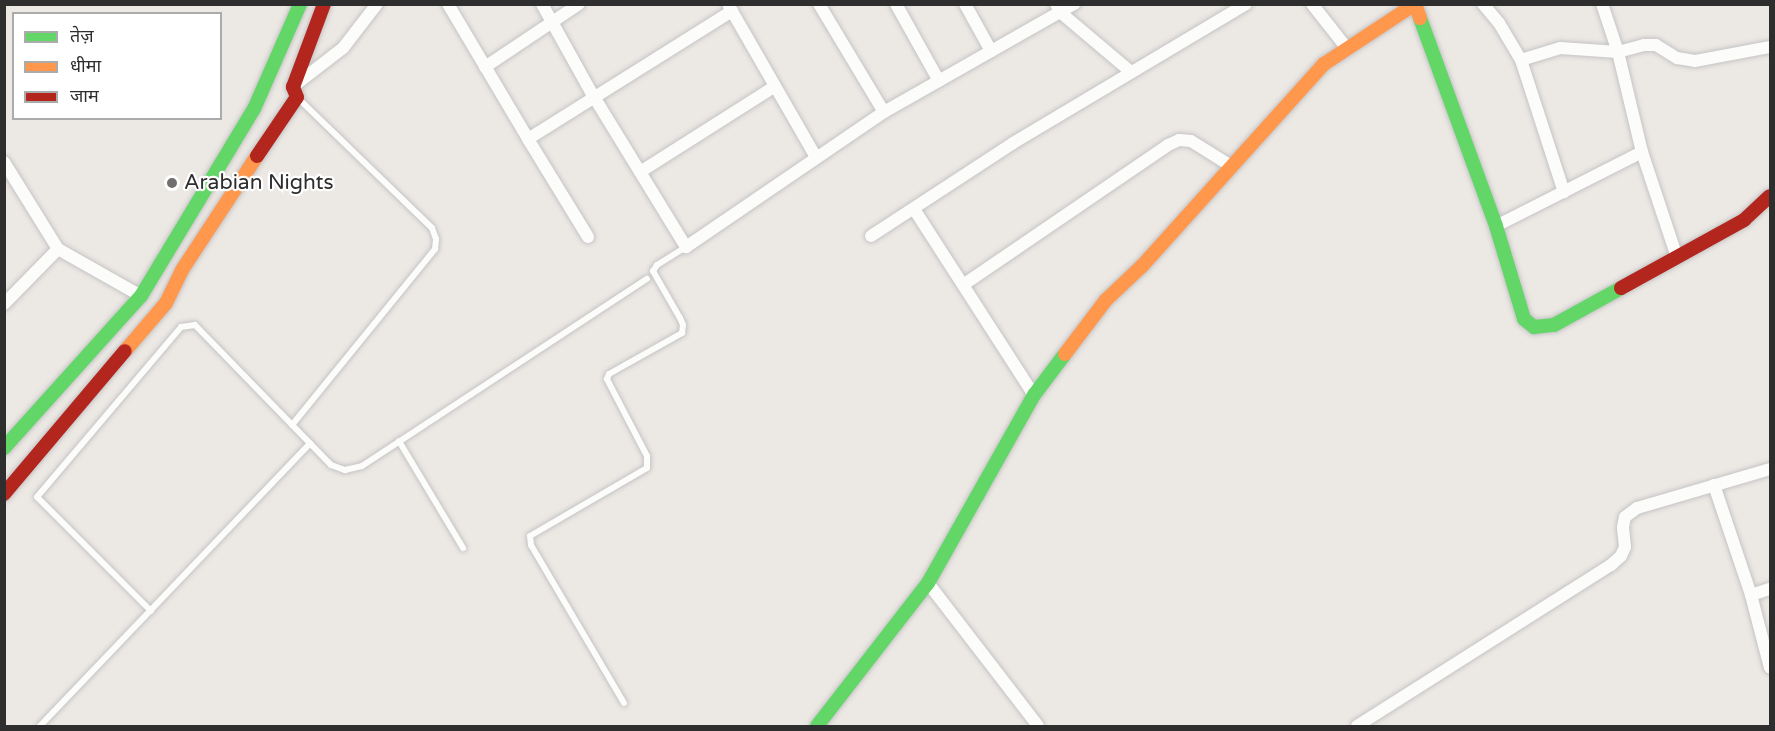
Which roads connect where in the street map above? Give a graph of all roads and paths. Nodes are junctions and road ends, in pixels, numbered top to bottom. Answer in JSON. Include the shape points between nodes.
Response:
{"nodes":[{"id":1,"x":300,"y":4,"type":"edge"},
{"id":2,"x":324,"y":4,"type":"edge"},
{"id":3,"x":377,"y":4,"type":"edge"},
{"id":4,"x":448,"y":4,"type":"edge"},
{"id":5,"x":542,"y":4,"type":"edge"},
{"id":6,"x":579,"y":4,"type":"edge"},
{"id":7,"x":819,"y":4,"type":"edge"},
{"id":8,"x":896,"y":4,"type":"edge"},
{"id":9,"x":965,"y":4,"type":"edge"},
{"id":10,"x":1074,"y":4,"type":"edge"},
{"id":11,"x":1246,"y":4,"type":"edge"},
{"id":12,"x":1312,"y":4,"type":"edge"},
{"id":13,"x":1484,"y":4,"type":"edge"},
{"id":14,"x":1602,"y":4,"type":"edge"},
{"id":15,"x":730,"y":8,"type":"edge"},
{"id":16,"x":1058,"y":8,"type":"edge"},
{"id":17,"x":552,"y":22,"type":"junction"},
{"id":18,"x":1346,"y":47,"type":"junction"},
{"id":19,"x":1770,"y":47,"type":"edge"},
{"id":20,"x":991,"y":51,"type":"junction"},
{"id":21,"x":1618,"y":52,"type":"junction"},
{"id":22,"x":1521,"y":60,"type":"junction"},
{"id":23,"x":485,"y":67,"type":"junction"},
{"id":24,"x":1131,"y":72,"type":"junction"},
{"id":25,"x":939,"y":81,"type":"junction"},
{"id":26,"x":774,"y":87,"type":"junction"},
{"id":27,"x":295,"y":92,"type":"junction"},
{"id":28,"x":594,"y":97,"type":"junction"},
{"id":29,"x":884,"y":112,"type":"junction"},
{"id":30,"x":528,"y":139,"type":"junction"},
{"id":31,"x":1642,"y":152,"type":"junction"},
{"id":32,"x":816,"y":157,"type":"junction"},
{"id":33,"x":4,"y":162,"type":"edge"},
{"id":34,"x":1231,"y":166,"type":"junction"},
{"id":35,"x":640,"y":172,"type":"junction"},
{"id":36,"x":1564,"y":192,"type":"junction"},
{"id":37,"x":1770,"y":196,"type":"edge"},
{"id":38,"x":914,"y":210,"type":"junction"},
{"id":39,"x":1496,"y":226,"type":"junction"},
{"id":40,"x":871,"y":236,"type":"dead end"},
{"id":41,"x":588,"y":237,"type":"dead end"},
{"id":42,"x":686,"y":247,"type":"junction"},
{"id":43,"x":58,"y":249,"type":"junction"},
{"id":44,"x":1677,"y":257,"type":"junction"},
{"id":45,"x":647,"y":279,"type":"dead end"},
{"id":46,"x":963,"y":285,"type":"junction"},
{"id":47,"x":141,"y":296,"type":"junction"},
{"id":48,"x":4,"y":304,"type":"edge"},
{"id":49,"x":1034,"y":395,"type":"junction"},
{"id":50,"x":292,"y":425,"type":"junction"},
{"id":51,"x":399,"y":441,"type":"junction"},
{"id":52,"x":310,"y":443,"type":"junction"},
{"id":53,"x":4,"y":448,"type":"edge"},
{"id":54,"x":1770,"y":469,"type":"edge"},
{"id":55,"x":1714,"y":485,"type":"junction"},
{"id":56,"x":4,"y":494,"type":"edge"},
{"id":57,"x":463,"y":548,"type":"dead end"},
{"id":58,"x":928,"y":584,"type":"junction"},
{"id":59,"x":1770,"y":589,"type":"edge"},
{"id":60,"x":1751,"y":595,"type":"junction"},
{"id":61,"x":151,"y":611,"type":"junction"},
{"id":62,"x":1770,"y":668,"type":"edge"},
{"id":63,"x":624,"y":703,"type":"dead end"},
{"id":64,"x":40,"y":726,"type":"edge"},
{"id":65,"x":817,"y":726,"type":"edge"},
{"id":66,"x":1038,"y":726,"type":"edge"},
{"id":67,"x":1360,"y":726,"type":"edge"}],
"edges":[{"from":1,"to":47,"type":"street","via":[[254,109]]},
{"from":2,"to":27,"type":"street"},
{"from":3,"to":27,"type":"street","via":[[343,48]]},
{"from":4,"to":23,"type":"street"},
{"from":5,"to":17,"type":"street"},
{"from":6,"to":17,"type":"street"},
{"from":7,"to":29,"type":"street"},
{"from":8,"to":25,"type":"street"},
{"from":9,"to":20,"type":"street"},
{"from":10,"to":16,"type":"street"},
{"from":11,"to":24,"type":"street"},
{"from":12,"to":18,"type":"street"},
{"from":13,"to":22,"type":"street"},
{"from":14,"to":21,"type":"street"},
{"from":15,"to":26,"type":"street"},
{"from":15,"to":28,"type":"street"},
{"from":16,"to":20,"type":"street"},
{"from":16,"to":24,"type":"street"},
{"from":17,"to":23,"type":"street"},
{"from":17,"to":28,"type":"street"},
{"from":18,"to":34,"type":"street","via":[[1324,64]]},
{"from":18,"to":39,"type":"street","via":[[1414,4]]},
{"from":19,"to":21,"type":"street","via":[[1695,61],[1677,58],[1656,45]]},
{"from":20,"to":25,"type":"street"},
{"from":21,"to":22,"type":"street","via":[[1560,48]]},
{"from":21,"to":31,"type":"street"},
{"from":22,"to":36,"type":"street"},
{"from":23,"to":30,"type":"street"},
{"from":24,"to":38,"type":"street","via":[[1012,142]]},
{"from":25,"to":29,"type":"street"},
{"from":26,"to":32,"type":"street"},
{"from":26,"to":35,"type":"street"},
{"from":27,"to":50,"type":"lane","via":[[432,228],[436,239],[435,249]]},
{"from":27,"to":56,"type":"street","via":[[182,270],[166,303]]},
{"from":28,"to":30,"type":"street"},
{"from":28,"to":35,"type":"street"},
{"from":29,"to":32,"type":"street"},
{"from":30,"to":41,"type":"street"},
{"from":31,"to":36,"type":"street"},
{"from":31,"to":44,"type":"street"},
{"from":32,"to":42,"type":"street"},
{"from":33,"to":43,"type":"street"},
{"from":34,"to":46,"type":"street","via":[[1191,141],[1179,140]]},
{"from":34,"to":49,"type":"street","via":[[1142,266],[1106,300]]},
{"from":35,"to":42,"type":"street"},
{"from":36,"to":39,"type":"street"},
{"from":37,"to":44,"type":"street","via":[[1744,220]]},
{"from":38,"to":40,"type":"street"},
{"from":38,"to":46,"type":"street"},
{"from":39,"to":44,"type":"street","via":[[1524,319],[1534,327],[1554,326]]},
{"from":42,"to":63,"type":"lane","via":[[653,271],[680,318],[682,333],[609,374],[607,379],[647,456],[647,468],[530,536],[531,545]]},
{"from":43,"to":47,"type":"street"},
{"from":43,"to":48,"type":"street"},
{"from":45,"to":51,"type":"lane"},
{"from":46,"to":49,"type":"street"},
{"from":47,"to":53,"type":"street"},
{"from":49,"to":58,"type":"street"},
{"from":50,"to":52,"type":"lane"},
{"from":50,"to":61,"type":"lane","via":[[195,325],[181,327],[39,492],[40,501]]},
{"from":51,"to":52,"type":"lane","via":[[362,466],[345,470],[331,465]]},
{"from":51,"to":57,"type":"lane"},
{"from":52,"to":61,"type":"lane"},
{"from":54,"to":55,"type":"street"},
{"from":55,"to":60,"type":"street"},
{"from":55,"to":67,"type":"street","via":[[1637,508],[1625,517],[1626,547],[1611,565]]},
{"from":58,"to":65,"type":"street"},
{"from":58,"to":66,"type":"street"},
{"from":59,"to":60,"type":"street"},
{"from":60,"to":62,"type":"street"},
{"from":61,"to":64,"type":"lane"}]}
